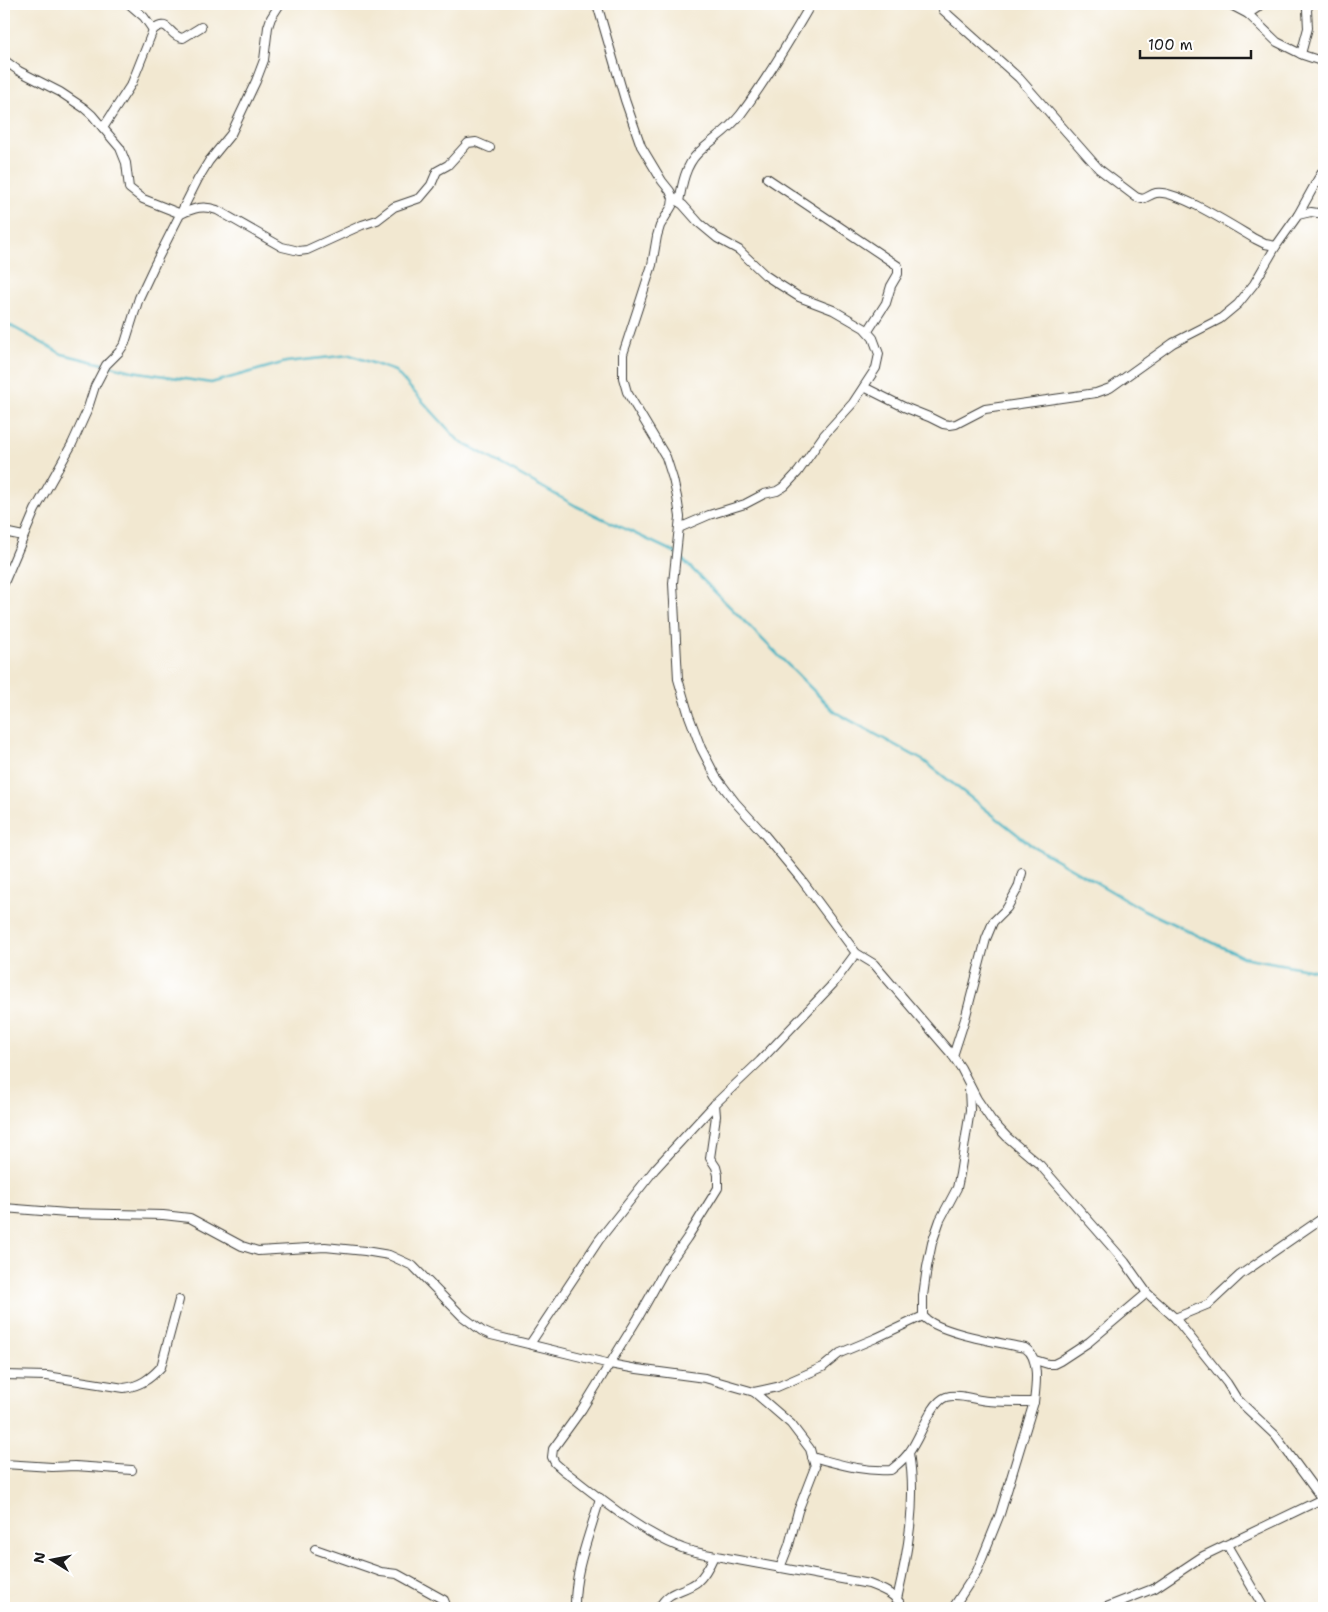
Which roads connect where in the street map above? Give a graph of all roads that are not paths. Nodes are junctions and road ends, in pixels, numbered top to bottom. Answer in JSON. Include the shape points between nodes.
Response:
{"nodes":[{"id":1,"x":129,"y":4,"type":"edge"},
{"id":2,"x":280,"y":4,"type":"edge"},
{"id":3,"x":597,"y":4,"type":"edge"},
{"id":4,"x":811,"y":4,"type":"edge"},
{"id":5,"x":1229,"y":4,"type":"edge"},
{"id":6,"x":1260,"y":4,"type":"edge"},
{"id":7,"x":1309,"y":4,"type":"edge"},
{"id":8,"x":943,"y":10,"type":"dead end"},
{"id":9,"x":1248,"y":14,"type":"junction"},
{"id":10,"x":201,"y":27,"type":"dead end"},
{"id":11,"x":153,"y":30,"type":"junction"},
{"id":12,"x":1301,"y":54,"type":"junction"},
{"id":13,"x":4,"y":60,"type":"edge"},
{"id":14,"x":1324,"y":62,"type":"edge"},
{"id":15,"x":103,"y":128,"type":"junction"},
{"id":16,"x":490,"y":148,"type":"dead end"},
{"id":17,"x":1324,"y":169,"type":"edge"},
{"id":18,"x":767,"y":178,"type":"dead end"},
{"id":19,"x":676,"y":200,"type":"junction"},
{"id":20,"x":181,"y":214,"type":"junction"},
{"id":21,"x":1324,"y":214,"type":"edge"},
{"id":22,"x":1298,"y":215,"type":"junction"},
{"id":23,"x":1276,"y":246,"type":"junction"},
{"id":24,"x":868,"y":331,"type":"junction"},
{"id":25,"x":864,"y":387,"type":"junction"},
{"id":26,"x":679,"y":528,"type":"junction"},
{"id":27,"x":4,"y":532,"type":"edge"},
{"id":28,"x":23,"y":536,"type":"junction"},
{"id":29,"x":4,"y":583,"type":"edge"},
{"id":30,"x":1022,"y":873,"type":"dead end"},
{"id":31,"x":856,"y":953,"type":"junction"},
{"id":32,"x":953,"y":1056,"type":"junction"},
{"id":33,"x":969,"y":1086,"type":"junction"},
{"id":34,"x":715,"y":1104,"type":"junction"},
{"id":35,"x":4,"y":1208,"type":"edge"},
{"id":36,"x":1324,"y":1217,"type":"edge"},
{"id":37,"x":1147,"y":1293,"type":"junction"},
{"id":38,"x":178,"y":1300,"type":"dead end"},
{"id":39,"x":923,"y":1316,"type":"junction"},
{"id":40,"x":1176,"y":1318,"type":"junction"},
{"id":41,"x":530,"y":1344,"type":"junction"},
{"id":42,"x":1035,"y":1360,"type":"junction"},
{"id":43,"x":610,"y":1364,"type":"junction"},
{"id":44,"x":4,"y":1375,"type":"edge"},
{"id":45,"x":754,"y":1392,"type":"junction"},
{"id":46,"x":1034,"y":1402,"type":"junction"},
{"id":47,"x":909,"y":1453,"type":"junction"},
{"id":48,"x":812,"y":1456,"type":"junction"},
{"id":49,"x":4,"y":1464,"type":"edge"},
{"id":50,"x":132,"y":1470,"type":"dead end"},
{"id":51,"x":600,"y":1498,"type":"junction"},
{"id":52,"x":1323,"y":1498,"type":"edge"},
{"id":53,"x":1227,"y":1545,"type":"junction"},
{"id":54,"x":315,"y":1549,"type":"dead end"},
{"id":55,"x":714,"y":1556,"type":"junction"},
{"id":56,"x":780,"y":1568,"type":"junction"},
{"id":57,"x":897,"y":1599,"type":"junction"},
{"id":58,"x":447,"y":1608,"type":"edge"},
{"id":59,"x":575,"y":1608,"type":"edge"},
{"id":60,"x":659,"y":1608,"type":"edge"},
{"id":61,"x":904,"y":1608,"type":"edge"},
{"id":62,"x":953,"y":1608,"type":"edge"},
{"id":63,"x":1104,"y":1608,"type":"edge"},
{"id":64,"x":1264,"y":1608,"type":"edge"}],
"edges":[{"from":1,"to":11,"type":"street"},
{"from":2,"to":20,"type":"street","via":[[268,27],[265,55],[256,81],[231,134],[209,161]]},
{"from":3,"to":19,"type":"street","via":[[642,146]]},
{"from":4,"to":19,"type":"street","via":[[743,112],[697,154],[684,176]]},
{"from":5,"to":9,"type":"street"},
{"from":6,"to":9,"type":"street"},
{"from":7,"to":12,"type":"street","via":[[1308,28]]},
{"from":8,"to":23,"type":"street","via":[[1019,78],[1099,169],[1136,198],[1156,193],[1173,196],[1190,202],[1255,240]]},
{"from":9,"to":12,"type":"street","via":[[1277,42]]},
{"from":10,"to":11,"type":"street","via":[[183,38],[163,25]]},
{"from":11,"to":15,"type":"street","via":[[132,83]]},
{"from":12,"to":14,"type":"street"},
{"from":13,"to":15,"type":"street","via":[[84,108]]},
{"from":15,"to":20,"type":"street","via":[[120,148],[126,163],[129,188],[143,199]]},
{"from":16,"to":20,"type":"street","via":[[476,142],[468,143],[448,165],[436,171],[431,185],[420,198],[394,207],[377,220],[307,250],[282,247],[208,207]]},
{"from":17,"to":22,"type":"street"},
{"from":18,"to":24,"type":"street","via":[[898,266],[886,303]]},
{"from":19,"to":24,"type":"street","via":[[708,231],[739,250],[765,275],[799,297],[833,310]]},
{"from":19,"to":26,"type":"street","via":[[660,226],[622,366],[626,392],[666,457],[679,510]]},
{"from":20,"to":28,"type":"street","via":[[139,298],[125,343],[106,365],[72,444]]},
{"from":21,"to":22,"type":"street","via":[[1310,212]]},
{"from":22,"to":23,"type":"street"},
{"from":23,"to":25,"type":"street","via":[[1254,284],[1220,319],[1173,342],[1110,388],[1096,393],[985,409],[950,425]]},
{"from":24,"to":25,"type":"street","via":[[879,354],[876,368]]},
{"from":25,"to":26,"type":"street","via":[[785,486]]},
{"from":26,"to":31,"type":"street","via":[[673,583],[678,678],[701,748],[716,777],[801,878]]},
{"from":27,"to":28,"type":"street"},
{"from":28,"to":29,"type":"street"},
{"from":30,"to":32,"type":"street","via":[[1018,888],[989,931]]},
{"from":31,"to":32,"type":"street","via":[[874,964]]},
{"from":31,"to":34,"type":"street","via":[[833,984]]},
{"from":32,"to":33,"type":"street"},
{"from":33,"to":37,"type":"street","via":[[992,1121],[1054,1181],[1125,1262]]},
{"from":33,"to":39,"type":"street","via":[[970,1110],[960,1174],[932,1243],[924,1286]]},
{"from":34,"to":41,"type":"street","via":[[655,1169],[598,1240]]},
{"from":34,"to":43,"type":"street","via":[[710,1158],[716,1167],[718,1188]]},
{"from":35,"to":41,"type":"street","via":[[190,1218],[258,1251],[325,1247],[390,1256],[413,1266],[462,1316],[482,1331]]},
{"from":36,"to":40,"type":"street","via":[[1240,1275],[1209,1304]]},
{"from":37,"to":40,"type":"street"},
{"from":37,"to":42,"type":"street","via":[[1089,1342],[1060,1361],[1048,1364]]},
{"from":38,"to":44,"type":"street","via":[[161,1367],[136,1387],[47,1376]]},
{"from":39,"to":42,"type":"street","via":[[929,1322],[955,1332],[1025,1348]]},
{"from":39,"to":45,"type":"street","via":[[840,1353],[823,1367],[778,1387]]},
{"from":40,"to":52,"type":"street","via":[[1237,1399],[1275,1435]]},
{"from":41,"to":43,"type":"street"},
{"from":42,"to":46,"type":"street"},
{"from":43,"to":45,"type":"street","via":[[706,1378]]},
{"from":43,"to":51,"type":"street","via":[[559,1439],[552,1457],[555,1463]]},
{"from":45,"to":48,"type":"street","via":[[791,1424]]},
{"from":46,"to":47,"type":"street","via":[[945,1398],[938,1403]]},
{"from":46,"to":62,"type":"street","via":[[1000,1514],[977,1571]]},
{"from":47,"to":48,"type":"street","via":[[891,1470],[865,1470]]},
{"from":47,"to":57,"type":"street","via":[[913,1488],[907,1556]]},
{"from":48,"to":56,"type":"street","via":[[815,1466],[812,1478]]},
{"from":49,"to":50,"type":"street"},
{"from":51,"to":55,"type":"street","via":[[659,1537],[683,1548]]},
{"from":51,"to":59,"type":"street","via":[[578,1573]]},
{"from":52,"to":53,"type":"street"},
{"from":53,"to":63,"type":"street","via":[[1203,1556],[1156,1588]]},
{"from":53,"to":64,"type":"street"},
{"from":54,"to":58,"type":"street","via":[[381,1572],[397,1574],[444,1600]]},
{"from":55,"to":56,"type":"street"},
{"from":55,"to":60,"type":"street","via":[[696,1582],[668,1596]]},
{"from":56,"to":57,"type":"street","via":[[869,1584]]},
{"from":57,"to":61,"type":"street"}]}
